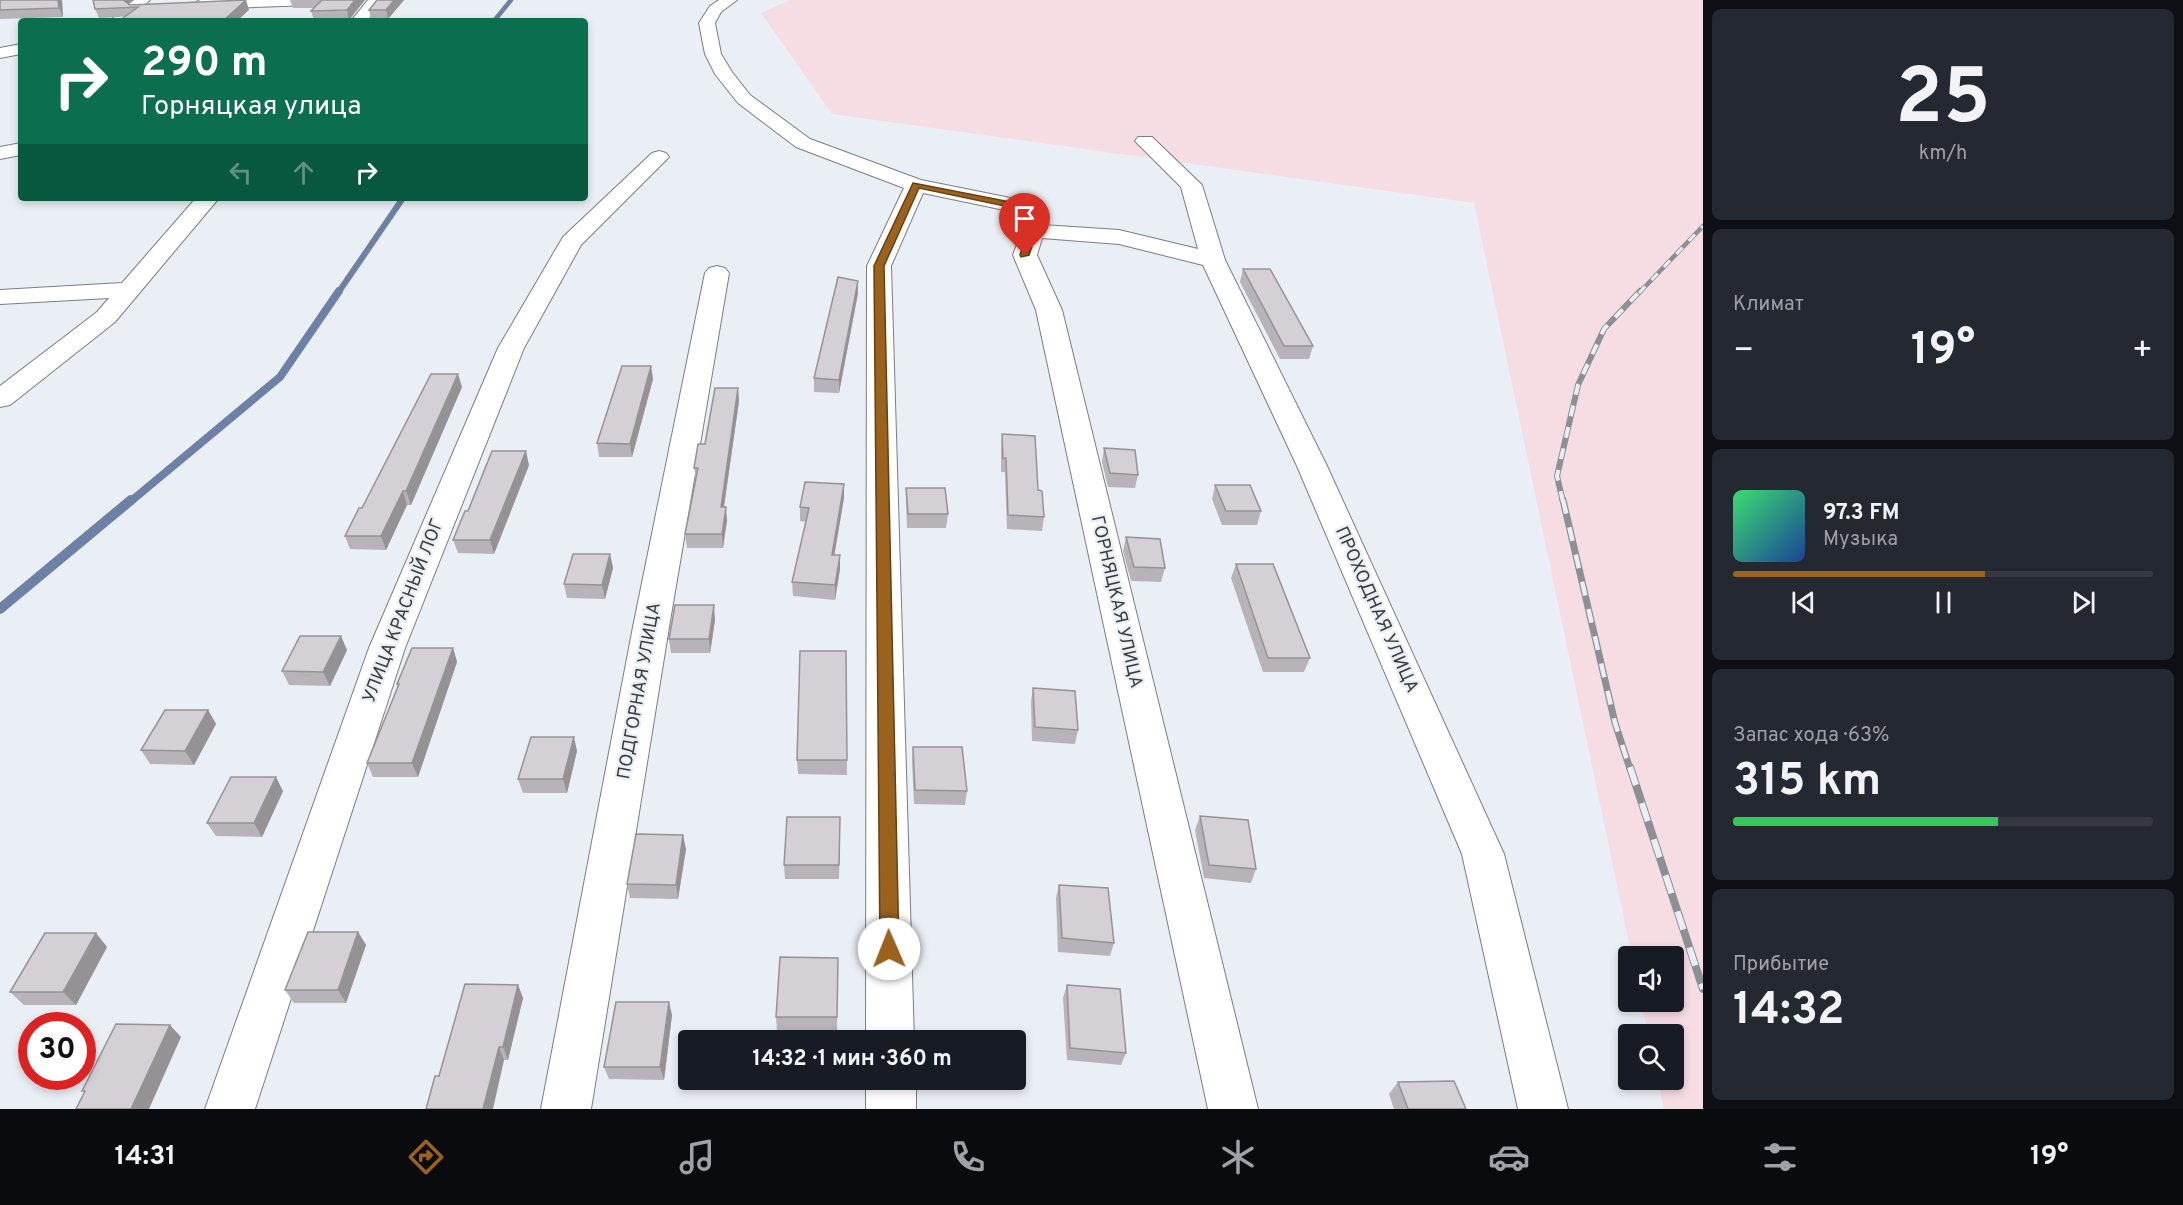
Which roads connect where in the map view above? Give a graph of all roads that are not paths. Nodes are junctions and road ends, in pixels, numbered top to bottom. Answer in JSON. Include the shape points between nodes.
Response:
{"nodes":[{"id":1,"x":311,"y":0,"type":"edge"},
{"id":2,"x":376,"y":0,"type":"edge"},
{"id":3,"x":729,"y":0,"type":"edge"},
{"id":4,"x":138,"y":3,"type":"edge"},
{"id":5,"x":181,"y":5,"type":"edge"},
{"id":6,"x":158,"y":6,"type":"edge"},
{"id":7,"x":121,"y":18,"type":"edge"},
{"id":8,"x":361,"y":18,"type":"edge"},
{"id":9,"x":18,"y":50,"type":"edge"},
{"id":10,"x":0,"y":53,"type":"edge"},
{"id":11,"x":1145,"y":141,"type":"dead end"},
{"id":12,"x":18,"y":150,"type":"edge"},
{"id":13,"x":0,"y":153,"type":"edge"},
{"id":14,"x":659,"y":157,"type":"dead end"},
{"id":15,"x":916,"y":185,"type":"junction"},
{"id":16,"x":205,"y":201,"type":"edge"},
{"id":17,"x":1033,"y":231,"type":"junction"},
{"id":18,"x":1213,"y":260,"type":"junction"},
{"id":19,"x":717,"y":273,"type":"dead end"},
{"id":20,"x":128,"y":290,"type":"junction"},
{"id":21,"x":0,"y":297,"type":"edge"},
{"id":22,"x":0,"y":399,"type":"edge"},
{"id":23,"x":890,"y":1030,"type":"edge"},
{"id":24,"x":891,"y":1090,"type":"edge"},
{"id":25,"x":230,"y":1109,"type":"edge"},
{"id":26,"x":566,"y":1109,"type":"edge"},
{"id":27,"x":891,"y":1109,"type":"edge"},
{"id":28,"x":1233,"y":1109,"type":"edge"},
{"id":29,"x":1543,"y":1109,"type":"edge"}],
"edges":[{"from":1,"to":5,"type":"street"},
{"from":2,"to":8,"type":"street"},
{"from":3,"to":15,"type":"street","via":[[710,16],[708,30],[713,54],[744,99],[803,143]]},
{"from":4,"to":6,"type":"street"},
{"from":4,"to":7,"type":"street"},
{"from":9,"to":10,"type":"street"},
{"from":11,"to":18,"type":"street","name":"ПРОХОДНАЯ УЛИЦА","via":[[1191,185]]},
{"from":12,"to":13,"type":"street"},
{"from":14,"to":25,"type":"street","name":"УЛИЦА КРАСНЫЙ ЛОГ","via":[[571,242],[511,348],[387,648]]},
{"from":15,"to":17,"type":"street","via":[[1023,207]]},
{"from":15,"to":23,"type":"street","via":[[879,266]]},
{"from":16,"to":20,"type":"street"},
{"from":17,"to":18,"type":"street","via":[[1119,237]]},
{"from":17,"to":28,"type":"street","name":"ГОРНЯЦКАЯ УЛИЦА","via":[[1025,255],[1050,310]]},
{"from":18,"to":29,"type":"street","name":"ПРОХОДНАЯ УЛИЦА","via":[[1312,466],[1483,854]]},
{"from":19,"to":26,"type":"street","name":"ПОДГОРНАЯ УЛИЦА"},
{"from":20,"to":21,"type":"street"},
{"from":20,"to":22,"type":"street","via":[[106,316]]},
{"from":24,"to":27,"type":"street"}]}
